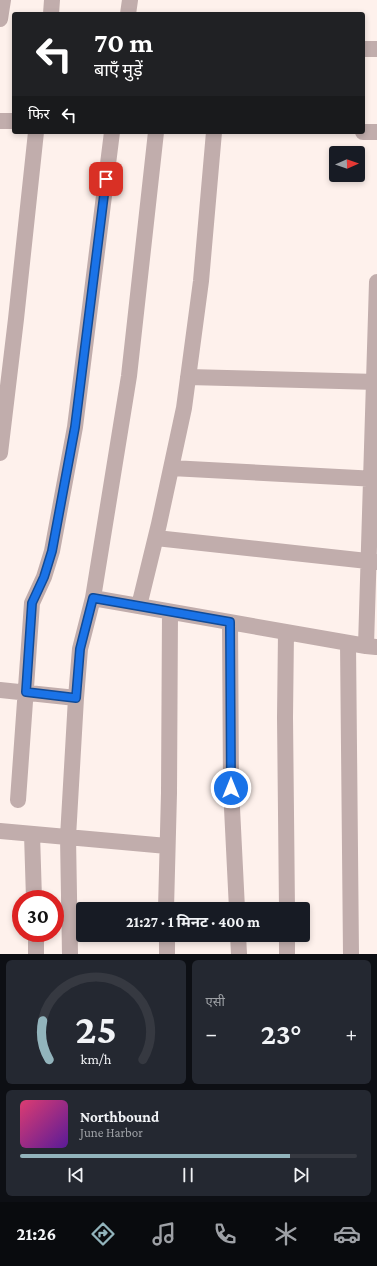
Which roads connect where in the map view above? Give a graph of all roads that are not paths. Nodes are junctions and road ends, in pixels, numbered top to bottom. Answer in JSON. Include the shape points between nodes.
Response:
{"nodes":[{"id":1,"x":3,"y":0,"type":"edge"},
{"id":2,"x":52,"y":0,"type":"edge"},
{"id":3,"x":130,"y":0,"type":"edge"},
{"id":4,"x":51,"y":12,"type":"edge"},
{"id":5,"x":128,"y":12,"type":"edge"},
{"id":6,"x":0,"y":19,"type":"edge"},
{"id":7,"x":365,"y":49,"type":"edge"},
{"id":8,"x":377,"y":49,"type":"edge"},
{"id":9,"x":0,"y":120,"type":"edge"},
{"id":10,"x":12,"y":121,"type":"edge"},
{"id":11,"x":365,"y":132,"type":"edge"},
{"id":12,"x":377,"y":132,"type":"edge"},
{"id":13,"x":36,"y":134,"type":"edge"},
{"id":14,"x":112,"y":134,"type":"edge"},
{"id":15,"x":156,"y":134,"type":"edge"},
{"id":16,"x":214,"y":134,"type":"edge"},
{"id":17,"x":377,"y":282,"type":"edge"},
{"id":18,"x":188,"y":377,"type":"junction"},
{"id":19,"x":375,"y":382,"type":"edge"},
{"id":20,"x":0,"y":453,"type":"edge"},
{"id":21,"x":171,"y":468,"type":"junction"},
{"id":22,"x":374,"y":479,"type":"edge"},
{"id":23,"x":156,"y":538,"type":"junction"},
{"id":24,"x":373,"y":561,"type":"edge"},
{"id":25,"x":93,"y":598,"type":"junction"},
{"id":26,"x":139,"y":606,"type":"junction"},
{"id":27,"x":170,"y":612,"type":"junction"},
{"id":28,"x":230,"y":622,"type":"junction"},
{"id":29,"x":286,"y":632,"type":"junction"},
{"id":30,"x":348,"y":643,"type":"junction"},
{"id":31,"x":372,"y":647,"type":"edge"},
{"id":32,"x":0,"y":690,"type":"edge"},
{"id":33,"x":26,"y":692,"type":"junction"},
{"id":34,"x":76,"y":698,"type":"junction"},
{"id":35,"x":18,"y":800,"type":"dead end"},
{"id":36,"x":0,"y":831,"type":"edge"},
{"id":37,"x":32,"y":834,"type":"junction"},
{"id":38,"x":68,"y":838,"type":"junction"},
{"id":39,"x":167,"y":846,"type":"junction"},
{"id":40,"x":34,"y":890,"type":"edge"},
{"id":41,"x":166,"y":902,"type":"edge"},
{"id":42,"x":237,"y":902,"type":"edge"},
{"id":43,"x":287,"y":902,"type":"edge"},
{"id":44,"x":36,"y":942,"type":"edge"},
{"id":45,"x":167,"y":942,"type":"edge"},
{"id":46,"x":238,"y":942,"type":"edge"},
{"id":47,"x":287,"y":942,"type":"edge"},
{"id":48,"x":36,"y":954,"type":"edge"},
{"id":49,"x":70,"y":954,"type":"edge"},
{"id":50,"x":167,"y":954,"type":"edge"},
{"id":51,"x":239,"y":954,"type":"edge"},
{"id":52,"x":287,"y":954,"type":"edge"},
{"id":53,"x":351,"y":954,"type":"edge"}],
"edges":[{"from":1,"to":6,"type":"street"},
{"from":2,"to":4,"type":"street"},
{"from":3,"to":5,"type":"street"},
{"from":7,"to":8,"type":"street"},
{"from":9,"to":10,"type":"street"},
{"from":11,"to":12,"type":"street"},
{"from":13,"to":20,"type":"street"},
{"from":14,"to":33,"type":"street","via":[[75,427],[52,551],[32,603]]},
{"from":15,"to":25,"type":"street","via":[[129,376]]},
{"from":16,"to":18,"type":"street","via":[[201,281]]},
{"from":17,"to":19,"type":"street"},
{"from":18,"to":19,"type":"street"},
{"from":18,"to":21,"type":"street"},
{"from":19,"to":22,"type":"street"},
{"from":21,"to":22,"type":"street"},
{"from":21,"to":23,"type":"street"},
{"from":22,"to":24,"type":"street"},
{"from":23,"to":24,"type":"street"},
{"from":23,"to":26,"type":"street"},
{"from":24,"to":31,"type":"street"},
{"from":25,"to":26,"type":"street"},
{"from":25,"to":34,"type":"street","via":[[80,649]]},
{"from":26,"to":27,"type":"street"},
{"from":27,"to":28,"type":"street"},
{"from":27,"to":39,"type":"street"},
{"from":28,"to":29,"type":"street"},
{"from":28,"to":42,"type":"street","via":[[231,788]]},
{"from":29,"to":30,"type":"street"},
{"from":29,"to":43,"type":"street"},
{"from":30,"to":31,"type":"street"},
{"from":30,"to":53,"type":"street"},
{"from":32,"to":33,"type":"street"},
{"from":33,"to":34,"type":"street"},
{"from":33,"to":35,"type":"street"},
{"from":34,"to":38,"type":"street"},
{"from":36,"to":37,"type":"street"},
{"from":37,"to":38,"type":"street"},
{"from":37,"to":40,"type":"street"},
{"from":38,"to":39,"type":"street"},
{"from":38,"to":49,"type":"street"},
{"from":39,"to":41,"type":"street"},
{"from":44,"to":48,"type":"street"},
{"from":45,"to":50,"type":"street"},
{"from":46,"to":51,"type":"street"},
{"from":47,"to":52,"type":"street"}]}
